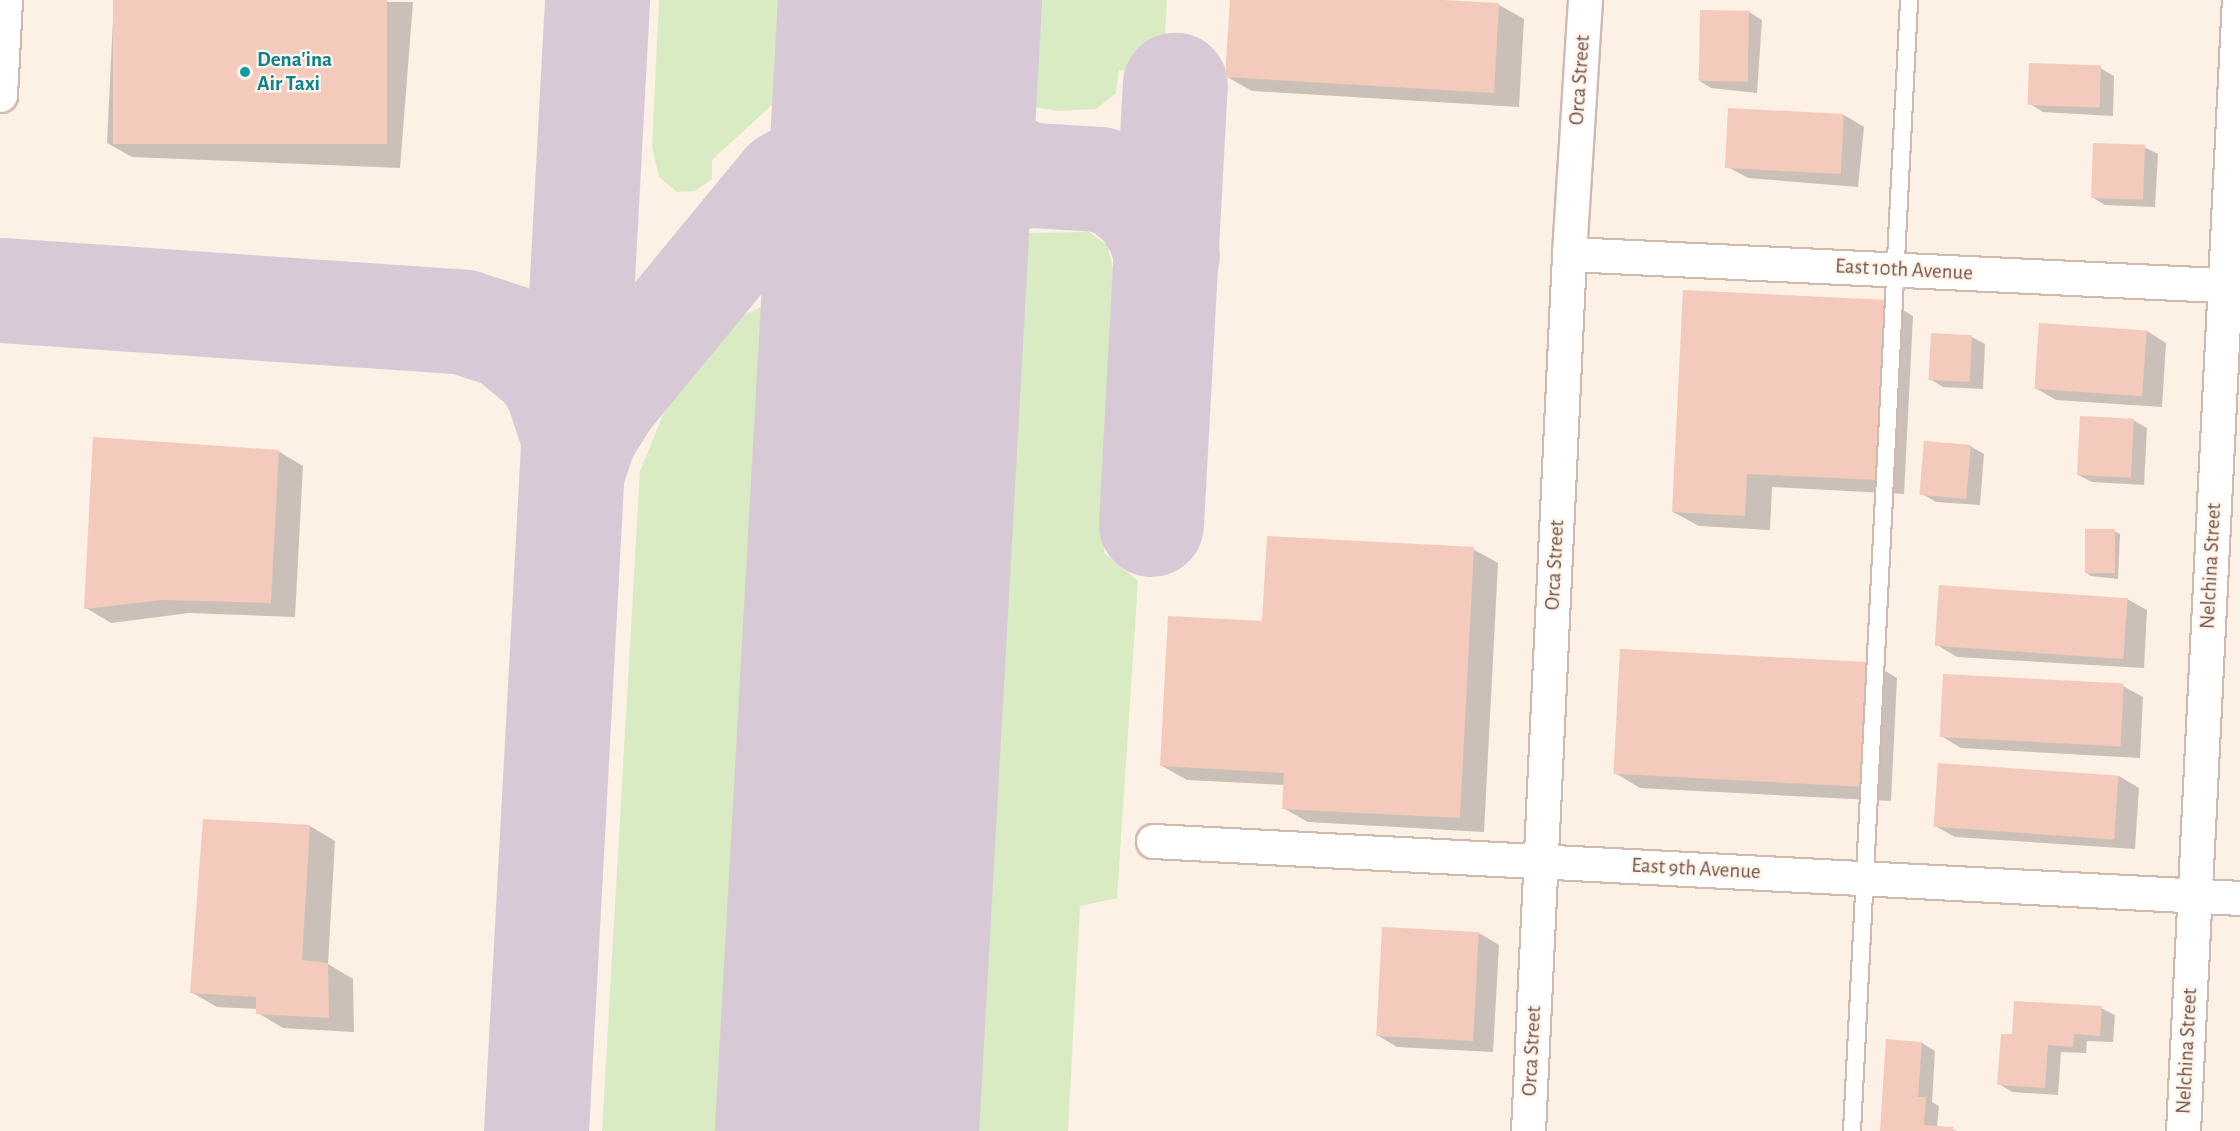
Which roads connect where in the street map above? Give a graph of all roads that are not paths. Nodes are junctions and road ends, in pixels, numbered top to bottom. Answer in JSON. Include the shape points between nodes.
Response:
{"nodes":[{"id":1,"x":5,"y":0,"type":"edge"},
{"id":2,"x":1585,"y":0,"type":"edge"},
{"id":3,"x":1909,"y":0,"type":"edge"},
{"id":4,"x":2240,"y":0,"type":"edge"},
{"id":5,"x":0,"y":95,"type":"edge"},
{"id":6,"x":1569,"y":254,"type":"junction"},
{"id":7,"x":1893,"y":269,"type":"junction"},
{"id":8,"x":2233,"y":286,"type":"edge"},
{"id":9,"x":1153,"y":841,"type":"dead end"},
{"id":10,"x":1542,"y":861,"type":"junction"},
{"id":11,"x":1864,"y":878,"type":"junction"},
{"id":12,"x":2195,"y":895,"type":"junction"},
{"id":13,"x":2240,"y":898,"type":"edge"},
{"id":14,"x":1528,"y":1131,"type":"edge"},
{"id":15,"x":1852,"y":1131,"type":"edge"},
{"id":16,"x":2183,"y":1131,"type":"edge"}],
"edges":[{"from":1,"to":5,"type":"street"},
{"from":2,"to":6,"type":"street","name":"Orca Street"},
{"from":3,"to":7,"type":"lane"},
{"from":4,"to":8,"type":"street","name":"Nelchina Street"},
{"from":6,"to":7,"type":"street","name":"East 10th Avenue"},
{"from":6,"to":10,"type":"street","name":"Orca Street"},
{"from":7,"to":8,"type":"street","name":"East 10th Avenue"},
{"from":7,"to":11,"type":"lane"},
{"from":8,"to":12,"type":"street","name":"Nelchina Street"},
{"from":9,"to":10,"type":"street","name":"East 9th Avenue"},
{"from":10,"to":11,"type":"street","name":"East 9th Avenue"},
{"from":10,"to":14,"type":"street","name":"Orca Street"},
{"from":11,"to":12,"type":"street","name":"East 9th Avenue"},
{"from":11,"to":15,"type":"lane"},
{"from":12,"to":13,"type":"street","name":"East 9th Avenue"},
{"from":12,"to":16,"type":"street","name":"Nelchina Street"}]}
